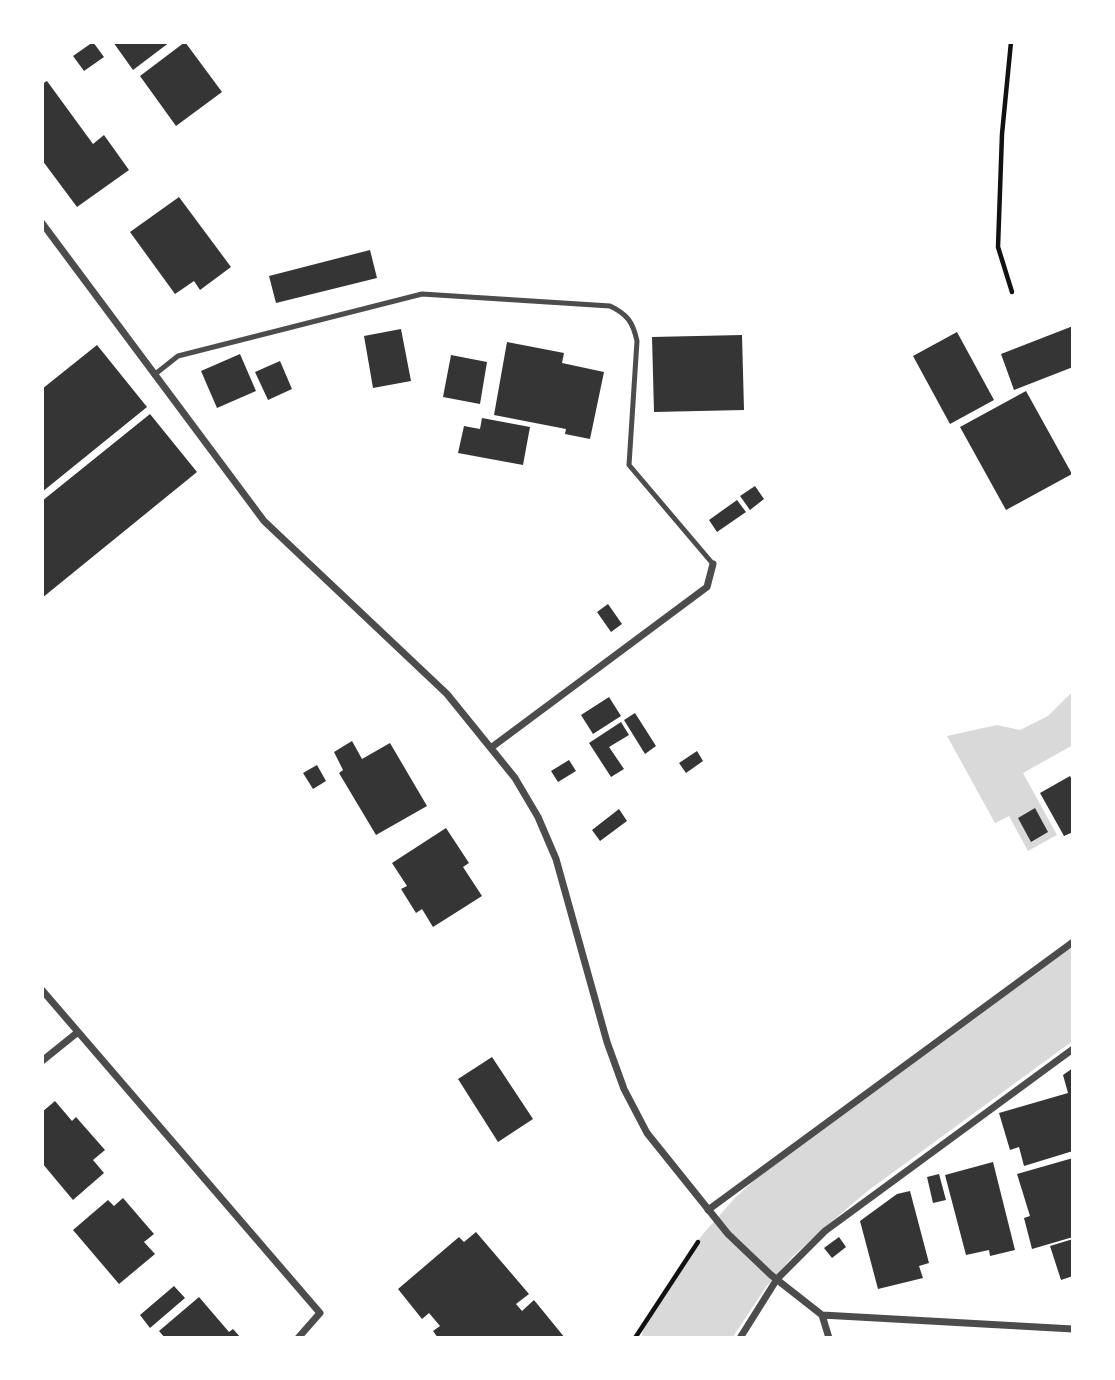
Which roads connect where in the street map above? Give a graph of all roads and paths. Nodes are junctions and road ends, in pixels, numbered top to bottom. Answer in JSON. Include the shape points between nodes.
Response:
{"nodes":[{"id":1,"x":1011,"y":42,"type":"edge"},
{"id":2,"x":42,"y":223,"type":"edge"},
{"id":3,"x":1012,"y":292,"type":"dead end"},
{"id":4,"x":154,"y":375,"type":"junction"},
{"id":5,"x":713,"y":564,"type":"joint"},
{"id":6,"x":492,"y":747,"type":"junction"},
{"id":7,"x":1073,"y":942,"type":"edge"},
{"id":8,"x":42,"y":990,"type":"edge"},
{"id":9,"x":78,"y":1032,"type":"junction"},
{"id":10,"x":1073,"y":1049,"type":"edge"},
{"id":11,"x":42,"y":1060,"type":"edge"},
{"id":12,"x":708,"y":1210,"type":"junction"},
{"id":13,"x":686,"y":1259,"type":"dead end"},
{"id":14,"x":774,"y":1277,"type":"junction"},
{"id":15,"x":822,"y":1315,"type":"junction"},
{"id":16,"x":1073,"y":1329,"type":"edge"},
{"id":17,"x":298,"y":1338,"type":"edge"},
{"id":18,"x":635,"y":1338,"type":"edge"},
{"id":19,"x":740,"y":1338,"type":"edge"},
{"id":20,"x":829,"y":1338,"type":"edge"}],
"edges":[{"from":1,"to":3,"type":"path","via":[[998,247]]},
{"from":2,"to":4,"type":"street"},
{"from":4,"to":5,"type":"lane","via":[[178,356],[422,294],[610,306],[634,325],[637,341],[629,466]]},
{"from":4,"to":6,"type":"street","via":[[264,521],[447,694]]},
{"from":5,"to":6,"type":"street","via":[[707,587]]},
{"from":6,"to":12,"type":"street","via":[[538,817],[556,859],[624,1089],[647,1133]]},
{"from":7,"to":12,"type":"street"},
{"from":8,"to":9,"type":"street"},
{"from":9,"to":11,"type":"street"},
{"from":9,"to":17,"type":"street","via":[[320,1313]]},
{"from":10,"to":14,"type":"street","via":[[825,1231]]},
{"from":12,"to":14,"type":"street"},
{"from":13,"to":18,"type":"path"},
{"from":14,"to":15,"type":"street"},
{"from":14,"to":19,"type":"street"},
{"from":15,"to":16,"type":"street"},
{"from":15,"to":20,"type":"street"}]}
